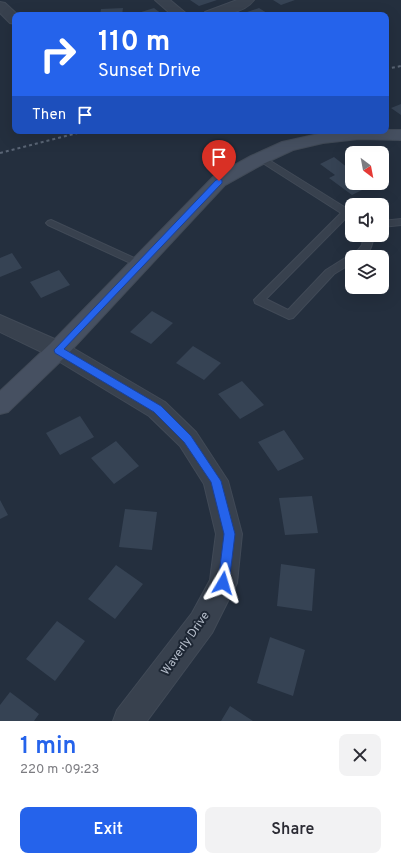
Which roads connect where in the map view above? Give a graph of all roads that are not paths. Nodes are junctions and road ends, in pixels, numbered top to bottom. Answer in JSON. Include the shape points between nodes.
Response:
{"nodes":[{"id":1,"x":162,"y":0,"type":"edge"},
{"id":2,"x":247,"y":0,"type":"edge"},
{"id":3,"x":0,"y":6,"type":"edge"},
{"id":4,"x":177,"y":12,"type":"edge"},
{"id":5,"x":219,"y":12,"type":"edge"},
{"id":6,"x":12,"y":17,"type":"edge"},
{"id":7,"x":401,"y":135,"type":"edge"},
{"id":8,"x":261,"y":158,"type":"junction"},
{"id":9,"x":345,"y":209,"type":"edge"},
{"id":10,"x":345,"y":217,"type":"edge"},
{"id":11,"x":401,"y":222,"type":"edge"},
{"id":12,"x":51,"y":223,"type":"dead end"},
{"id":13,"x":389,"y":223,"type":"edge"},
{"id":14,"x":345,"y":263,"type":"edge"},
{"id":15,"x":140,"y":264,"type":"junction"},
{"id":16,"x":0,"y":323,"type":"edge"},
{"id":17,"x":58,"y":350,"type":"junction"},
{"id":18,"x":0,"y":405,"type":"edge"},
{"id":19,"x":128,"y":721,"type":"edge"}],
"edges":[{"from":1,"to":4,"type":"street"},
{"from":2,"to":5,"type":"street"},
{"from":3,"to":6,"type":"street"},
{"from":7,"to":8,"type":"street","via":[[359,134],[323,138],[288,146]]},
{"from":8,"to":9,"type":"lane"},
{"from":8,"to":15,"type":"street","via":[[219,181]]},
{"from":10,"to":14,"type":"lane","via":[[259,300],[288,315],[330,272]]},
{"from":11,"to":13,"type":"lane"},
{"from":12,"to":15,"type":"lane"},
{"from":15,"to":17,"type":"street"},
{"from":16,"to":17,"type":"street","name":"Waverly Drive"},
{"from":17,"to":18,"type":"street"},
{"from":17,"to":19,"type":"street","name":"Waverly Drive","via":[[158,409],[188,439],[216,481],[229,534],[223,583],[202,623]]}]}
